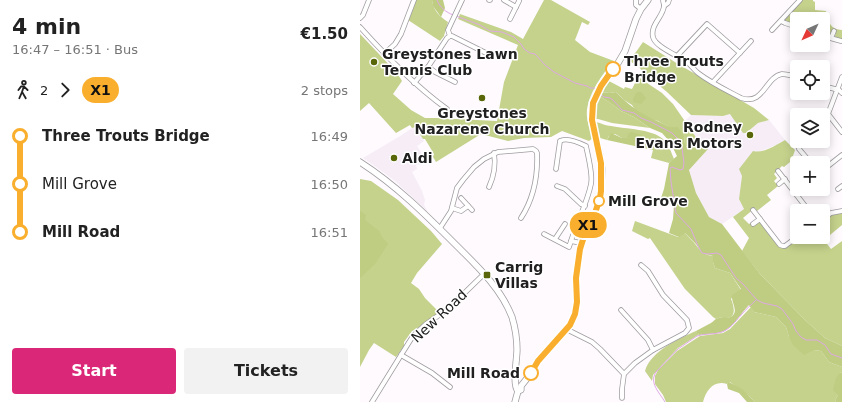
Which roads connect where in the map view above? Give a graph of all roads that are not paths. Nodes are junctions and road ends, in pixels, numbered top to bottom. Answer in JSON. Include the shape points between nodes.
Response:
{"nodes":[{"id":1,"x":369,"y":0,"type":"edge"},
{"id":2,"x":414,"y":0,"type":"edge"},
{"id":3,"x":462,"y":0,"type":"edge"},
{"id":4,"x":504,"y":0,"type":"edge"},
{"id":5,"x":636,"y":0,"type":"edge"},
{"id":6,"x":648,"y":0,"type":"edge"},
{"id":7,"x":663,"y":0,"type":"edge"},
{"id":8,"x":670,"y":0,"type":"edge"},
{"id":9,"x":800,"y":0,"type":"edge"},
{"id":10,"x":519,"y":1,"type":"dead end"},
{"id":11,"x":664,"y":6,"type":"junction"},
{"id":12,"x":516,"y":7,"type":"junction"},
{"id":13,"x":641,"y":9,"type":"junction"},
{"id":14,"x":360,"y":18,"type":"edge"},
{"id":15,"x":510,"y":19,"type":"dead end"},
{"id":16,"x":781,"y":20,"type":"junction"},
{"id":17,"x":790,"y":25,"type":"edge"},
{"id":18,"x":360,"y":26,"type":"edge"},
{"id":19,"x":772,"y":30,"type":"dead end"},
{"id":20,"x":834,"y":31,"type":"dead end"},
{"id":21,"x":450,"y":36,"type":"junction"},
{"id":22,"x":831,"y":38,"type":"joint"},
{"id":23,"x":751,"y":40,"type":"dead end"},
{"id":24,"x":841,"y":41,"type":"edge"},
{"id":25,"x":740,"y":53,"type":"junction"},
{"id":26,"x":384,"y":54,"type":"junction"},
{"id":27,"x":490,"y":55,"type":"dead end"},
{"id":28,"x":677,"y":56,"type":"junction"},
{"id":29,"x":428,"y":67,"type":"junction"},
{"id":30,"x":790,"y":76,"type":"edge"},
{"id":31,"x":842,"y":77,"type":"edge"},
{"id":32,"x":455,"y":82,"type":"dead end"},
{"id":33,"x":713,"y":82,"type":"junction"},
{"id":34,"x":414,"y":83,"type":"junction"},
{"id":35,"x":830,"y":88,"type":"edge"},
{"id":36,"x":838,"y":89,"type":"junction"},
{"id":37,"x":842,"y":93,"type":"edge"},
{"id":38,"x":447,"y":109,"type":"dead end"},
{"id":39,"x":842,"y":132,"type":"edge"},
{"id":40,"x":799,"y":148,"type":"edge"},
{"id":41,"x":494,"y":153,"type":"junction"},
{"id":42,"x":842,"y":155,"type":"edge"},
{"id":43,"x":805,"y":156,"type":"edge"},
{"id":44,"x":360,"y":162,"type":"edge"},
{"id":45,"x":830,"y":164,"type":"edge"},
{"id":46,"x":556,"y":169,"type":"dead end"},
{"id":47,"x":778,"y":171,"type":"dead end"},
{"id":48,"x":785,"y":180,"type":"junction"},
{"id":49,"x":779,"y":184,"type":"dead end"},
{"id":50,"x":557,"y":186,"type":"dead end"},
{"id":51,"x":842,"y":186,"type":"edge"},
{"id":52,"x":489,"y":187,"type":"dead end"},
{"id":53,"x":838,"y":189,"type":"dead end"},
{"id":54,"x":461,"y":198,"type":"dead end"},
{"id":55,"x":804,"y":204,"type":"edge"},
{"id":56,"x":468,"y":206,"type":"junction"},
{"id":57,"x":585,"y":206,"type":"junction"},
{"id":58,"x":452,"y":208,"type":"junction"},
{"id":59,"x":472,"y":210,"type":"dead end"},
{"id":60,"x":753,"y":210,"type":"dead end"},
{"id":61,"x":842,"y":210,"type":"edge"},
{"id":62,"x":830,"y":214,"type":"edge"},
{"id":63,"x":521,"y":218,"type":"dead end"},
{"id":64,"x":760,"y":219,"type":"junction"},
{"id":65,"x":565,"y":224,"type":"dead end"},
{"id":66,"x":753,"y":224,"type":"dead end"},
{"id":67,"x":440,"y":228,"type":"junction"},
{"id":68,"x":544,"y":234,"type":"dead end"},
{"id":69,"x":555,"y":239,"type":"junction"},
{"id":70,"x":571,"y":241,"type":"junction"},
{"id":71,"x":790,"y":242,"type":"edge"},
{"id":72,"x":581,"y":243,"type":"junction"},
{"id":73,"x":641,"y":265,"type":"dead end"},
{"id":74,"x":484,"y":274,"type":"junction"},
{"id":75,"x":621,"y":310,"type":"dead end"},
{"id":76,"x":566,"y":329,"type":"junction"},
{"id":77,"x":653,"y":350,"type":"junction"},
{"id":78,"x":401,"y":354,"type":"junction"},
{"id":79,"x":624,"y":374,"type":"junction"},
{"id":80,"x":450,"y":386,"type":"dead end"},
{"id":81,"x":518,"y":388,"type":"junction"},
{"id":82,"x":622,"y":398,"type":"dead end"},
{"id":83,"x":372,"y":402,"type":"edge"},
{"id":84,"x":515,"y":402,"type":"edge"}],
"edges":[{"from":1,"to":14,"type":"street"},
{"from":2,"to":26,"type":"street","via":[[396,44]]},
{"from":3,"to":21,"type":"street","via":[[448,30]]},
{"from":4,"to":12,"type":"street"},
{"from":5,"to":13,"type":"street","via":[[636,5]]},
{"from":6,"to":13,"type":"main road"},
{"from":7,"to":11,"type":"street"},
{"from":8,"to":11,"type":"street"},
{"from":9,"to":16,"type":"street"},
{"from":10,"to":12,"type":"street"},
{"from":11,"to":28,"type":"street","via":[[652,30],[652,37],[655,42]]},
{"from":12,"to":15,"type":"street"},
{"from":13,"to":72,"type":"main road","via":[[625,51],[594,99],[592,120],[601,163],[601,191],[595,213]]},
{"from":16,"to":17,"type":"street"},
{"from":16,"to":19,"type":"street"},
{"from":18,"to":26,"type":"street"},
{"from":20,"to":22,"type":"street"},
{"from":21,"to":27,"type":"street"},
{"from":21,"to":29,"type":"street"},
{"from":22,"to":24,"type":"street"},
{"from":23,"to":25,"type":"street"},
{"from":25,"to":28,"type":"street","via":[[707,24]]},
{"from":25,"to":33,"type":"street"},
{"from":26,"to":34,"type":"street"},
{"from":28,"to":33,"type":"street"},
{"from":29,"to":32,"type":"street"},
{"from":29,"to":34,"type":"street"},
{"from":30,"to":33,"type":"street","via":[[778,76],[751,100],[740,98]]},
{"from":31,"to":36,"type":"street"},
{"from":34,"to":38,"type":"street"},
{"from":35,"to":36,"type":"street"},
{"from":36,"to":37,"type":"street"},
{"from":36,"to":39,"type":"street","via":[[828,114]]},
{"from":40,"to":43,"type":"street"},
{"from":41,"to":52,"type":"street","via":[[495,168]]},
{"from":41,"to":58,"type":"street","via":[[474,167],[463,180]]},
{"from":41,"to":63,"type":"street","via":[[536,150],[535,185]]},
{"from":42,"to":45,"type":"street"},
{"from":44,"to":67,"type":"main road","via":[[382,176]]},
{"from":46,"to":57,"type":"street","via":[[560,141],[563,139],[586,146],[591,182]]},
{"from":47,"to":48,"type":"street"},
{"from":48,"to":49,"type":"street"},
{"from":48,"to":55,"type":"street"},
{"from":50,"to":57,"type":"street","via":[[565,189]]},
{"from":51,"to":53,"type":"street"},
{"from":54,"to":56,"type":"street"},
{"from":56,"to":58,"type":"street","via":[[461,211]]},
{"from":56,"to":59,"type":"street"},
{"from":57,"to":70,"type":"street"},
{"from":58,"to":67,"type":"street"},
{"from":60,"to":64,"type":"street"},
{"from":61,"to":62,"type":"street"},
{"from":64,"to":66,"type":"street"},
{"from":64,"to":71,"type":"street","via":[[780,245],[785,246]]},
{"from":65,"to":69,"type":"street"},
{"from":67,"to":74,"type":"main road"},
{"from":68,"to":69,"type":"street"},
{"from":69,"to":70,"type":"street","via":[[569,247]]},
{"from":70,"to":72,"type":"street"},
{"from":72,"to":76,"type":"main road","via":[[576,278],[577,302],[573,320]]},
{"from":73,"to":77,"type":"street","via":[[648,271],[663,295],[687,320],[689,328],[685,333]]},
{"from":74,"to":78,"type":"street","name":"New Road","via":[[413,336]]},
{"from":74,"to":81,"type":"main road","via":[[506,304],[514,325],[517,349],[515,380]]},
{"from":75,"to":77,"type":"street","via":[[648,340]]},
{"from":76,"to":79,"type":"street","via":[[592,342]]},
{"from":76,"to":81,"type":"main road"},
{"from":77,"to":79,"type":"street"},
{"from":78,"to":80,"type":"street"},
{"from":78,"to":83,"type":"street","name":"New Road"},
{"from":79,"to":82,"type":"street"},
{"from":81,"to":84,"type":"main road"}]}
